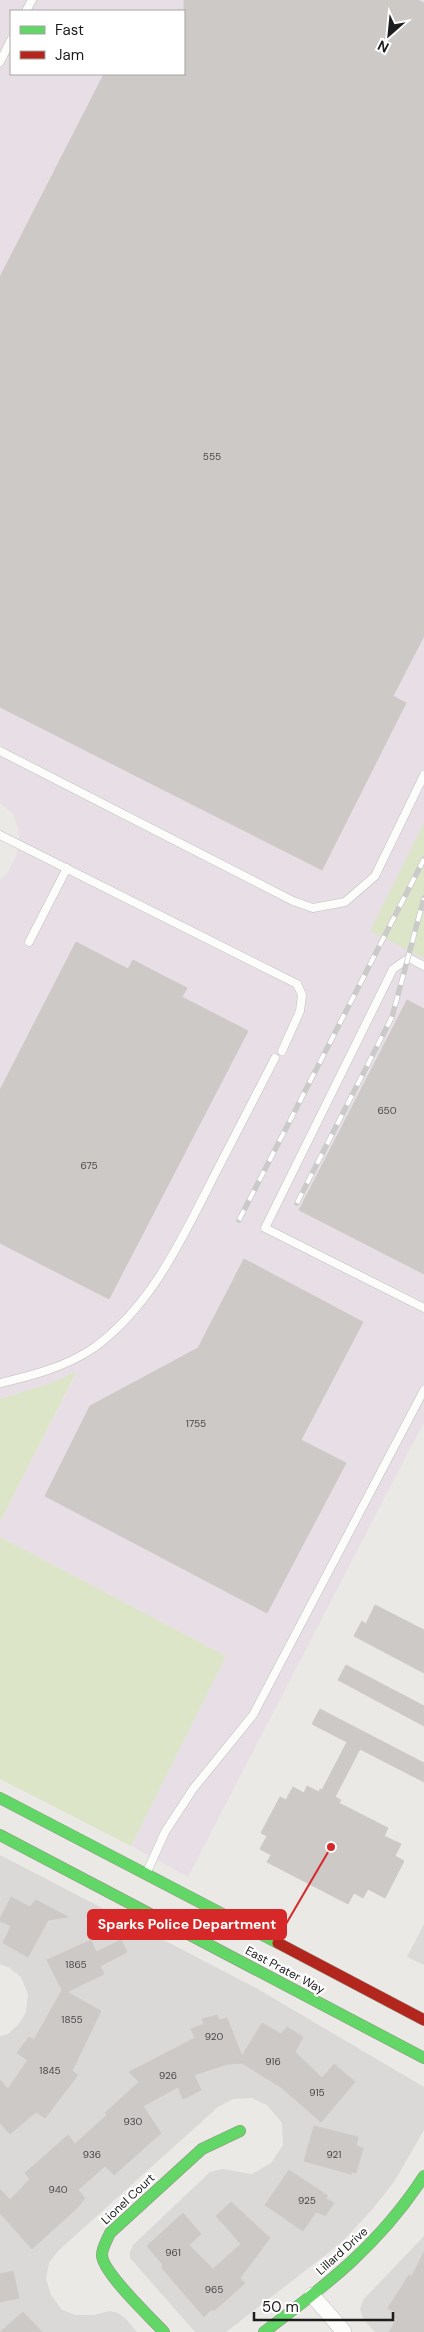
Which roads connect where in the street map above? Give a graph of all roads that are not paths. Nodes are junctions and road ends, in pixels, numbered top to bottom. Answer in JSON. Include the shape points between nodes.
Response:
{"nodes":[{"id":1,"x":10,"y":42,"type":"edge"},
{"id":2,"x":0,"y":62,"type":"edge"},
{"id":3,"x":0,"y":751,"type":"edge"},
{"id":4,"x":424,"y":775,"type":"edge"},
{"id":5,"x":0,"y":835,"type":"edge"},
{"id":6,"x":67,"y":868,"type":"junction"},
{"id":7,"x":29,"y":942,"type":"dead end"},
{"id":8,"x":424,"y":966,"type":"edge"},
{"id":9,"x":282,"y":1051,"type":"dead end"},
{"id":10,"x":275,"y":1058,"type":"dead end"},
{"id":11,"x":424,"y":1308,"type":"edge"},
{"id":12,"x":0,"y":1383,"type":"edge"},
{"id":13,"x":424,"y":1390,"type":"edge"},
{"id":14,"x":0,"y":1798,"type":"edge"},
{"id":15,"x":0,"y":1835,"type":"edge"},
{"id":16,"x":145,"y":1875,"type":"junction"},
{"id":17,"x":424,"y":2020,"type":"edge"},
{"id":18,"x":424,"y":2058,"type":"edge"},
{"id":19,"x":240,"y":2131,"type":"dead end"},
{"id":20,"x":424,"y":2176,"type":"edge"},
{"id":21,"x":312,"y":2295,"type":"junction"},
{"id":22,"x":164,"y":2332,"type":"edge"},
{"id":23,"x":264,"y":2332,"type":"edge"},
{"id":24,"x":344,"y":2332,"type":"edge"}],
"edges":[{"from":1,"to":2,"type":"lane"},
{"from":3,"to":4,"type":"lane","via":[[293,901],[313,908],[345,902],[375,876]]},
{"from":5,"to":6,"type":"lane"},
{"from":6,"to":7,"type":"lane"},
{"from":6,"to":9,"type":"lane","via":[[296,984],[302,995],[300,1011]]},
{"from":8,"to":11,"type":"lane","via":[[408,958],[394,969],[265,1228]]},
{"from":10,"to":12,"type":"lane","via":[[187,1229],[161,1274],[131,1315],[92,1349],[42,1373]]},
{"from":13,"to":16,"type":"lane","via":[[253,1715],[192,1789],[165,1832]]},
{"from":14,"to":16,"type":"main road","name":"East Prater Way"},
{"from":15,"to":18,"type":"main road","name":"East Prater Way"},
{"from":16,"to":17,"type":"main road","name":"East Prater Way"},
{"from":19,"to":22,"type":"main road","name":"Lionel Court","via":[[202,2149],[110,2233],[104,2246],[102,2259],[112,2274]]},
{"from":20,"to":21,"type":"main road","name":"Lillard Drive","via":[[377,2238]]},
{"from":21,"to":23,"type":"main road","name":"Lillard Drive"},
{"from":21,"to":24,"type":"street"}]}
